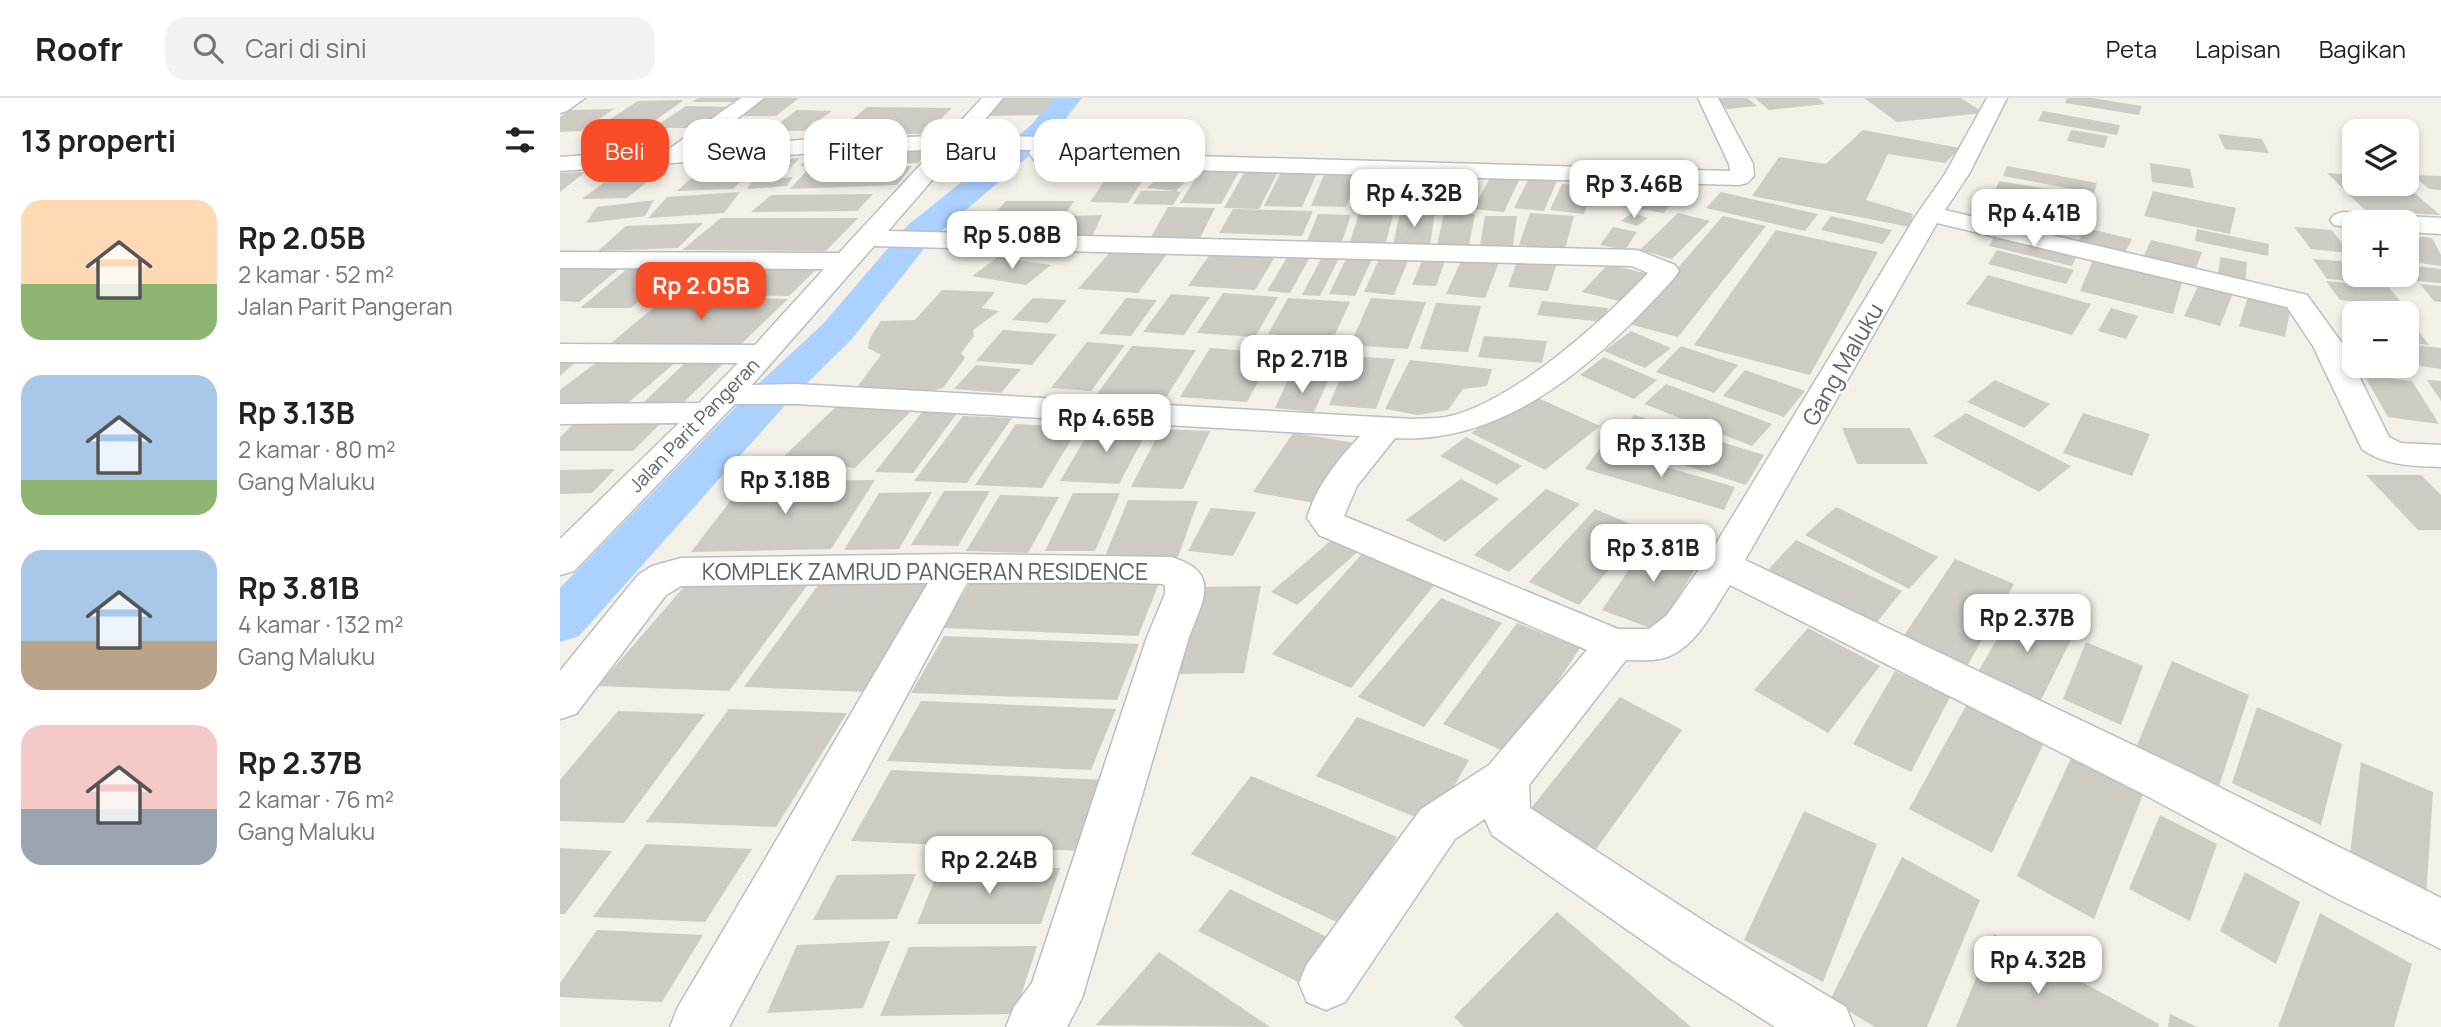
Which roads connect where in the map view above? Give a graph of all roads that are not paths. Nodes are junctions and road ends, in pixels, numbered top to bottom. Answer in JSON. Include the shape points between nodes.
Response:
{"nodes":[{"id":1,"x":575,"y":98,"type":"edge"},
{"id":2,"x":754,"y":98,"type":"edge"},
{"id":3,"x":993,"y":98,"type":"edge"},
{"id":4,"x":1708,"y":98,"type":"edge"},
{"id":5,"x":1997,"y":98,"type":"edge"},
{"id":6,"x":560,"y":107,"type":"edge"},
{"id":7,"x":974,"y":119,"type":"edge"},
{"id":8,"x":1020,"y":141,"type":"edge"},
{"id":9,"x":921,"y":144,"type":"edge"},
{"id":10,"x":675,"y":156,"type":"junction"},
{"id":11,"x":560,"y":164,"type":"edge"},
{"id":12,"x":922,"y":182,"type":"edge"},
{"id":13,"x":1930,"y":214,"type":"junction"},
{"id":14,"x":2419,"y":224,"type":"edge"},
{"id":15,"x":2441,"y":226,"type":"edge"},
{"id":16,"x":877,"y":239,"type":"junction"},
{"id":17,"x":560,"y":260,"type":"edge"},
{"id":18,"x":845,"y":261,"type":"junction"},
{"id":19,"x":560,"y":353,"type":"edge"},
{"id":20,"x":763,"y":354,"type":"junction"},
{"id":21,"x":726,"y":401,"type":"junction"},
{"id":22,"x":560,"y":414,"type":"edge"},
{"id":23,"x":1385,"y":427,"type":"junction"},
{"id":24,"x":2441,"y":456,"type":"edge"},
{"id":25,"x":560,"y":562,"type":"edge"},
{"id":26,"x":1723,"y":565,"type":"junction"},
{"id":27,"x":956,"y":568,"type":"junction"},
{"id":28,"x":1615,"y":645,"type":"junction"},
{"id":29,"x":560,"y":702,"type":"edge"},
{"id":30,"x":1506,"y":779,"type":"junction"},
{"id":31,"x":2441,"y":924,"type":"edge"},
{"id":32,"x":1326,"y":983,"type":"dead end"},
{"id":33,"x":698,"y":1027,"type":"edge"},
{"id":34,"x":1034,"y":1027,"type":"edge"},
{"id":35,"x":1826,"y":1027,"type":"edge"}],
"edges":[{"from":1,"to":6,"type":"street"},
{"from":2,"to":10,"type":"street"},
{"from":3,"to":7,"type":"street","name":"Jalan Parit Pangeran"},
{"from":4,"to":8,"type":"street","via":[[1741,164],[1739,178],[1045,159],[1040,153],[1044,144]]},
{"from":5,"to":13,"type":"street","name":"Gang Maluku"},
{"from":9,"to":10,"type":"street"},
{"from":10,"to":11,"type":"street"},
{"from":12,"to":16,"type":"street","name":"Jalan Parit Pangeran"},
{"from":13,"to":24,"type":"street","via":[[2297,302],[2331,352],[2374,442],[2395,453]]},
{"from":13,"to":26,"type":"street","name":"Gang Maluku"},
{"from":14,"to":15,"type":"street"},
{"from":16,"to":18,"type":"street","name":"Jalan Parit Pangeran"},
{"from":16,"to":23,"type":"street","via":[[1637,258],[1665,271],[1615,323],[1530,388],[1483,415],[1451,426]]},
{"from":17,"to":18,"type":"street"},
{"from":18,"to":20,"type":"street","name":"Jalan Parit Pangeran"},
{"from":19,"to":20,"type":"street"},
{"from":20,"to":21,"type":"street","name":"Jalan Parit Pangeran"},
{"from":21,"to":22,"type":"street"},
{"from":21,"to":23,"type":"street","via":[[796,394]]},
{"from":21,"to":25,"type":"street","name":"Jalan Parit Pangeran"},
{"from":23,"to":28,"type":"street","via":[[1326,509],[1325,518],[1332,526]]},
{"from":26,"to":28,"type":"street","name":"Gang Maluku","via":[[1681,626],[1658,644]]},
{"from":26,"to":31,"type":"street"},
{"from":27,"to":29,"type":"street","name":"KOMPLEK ZAMRUD PANGERAN RESIDENCE","via":[[681,572],[666,576],[652,585]]},
{"from":27,"to":33,"type":"street"},
{"from":27,"to":34,"type":"street","name":"KOMPLEK ZAMRUD PANGERAN RESIDENCE","via":[[1171,570],[1185,580],[1185,594],[1054,998]]},
{"from":28,"to":30,"type":"street"},
{"from":30,"to":32,"type":"street","via":[[1438,824]]},
{"from":30,"to":35,"type":"street","via":[[1509,820],[1690,943]]}]}
